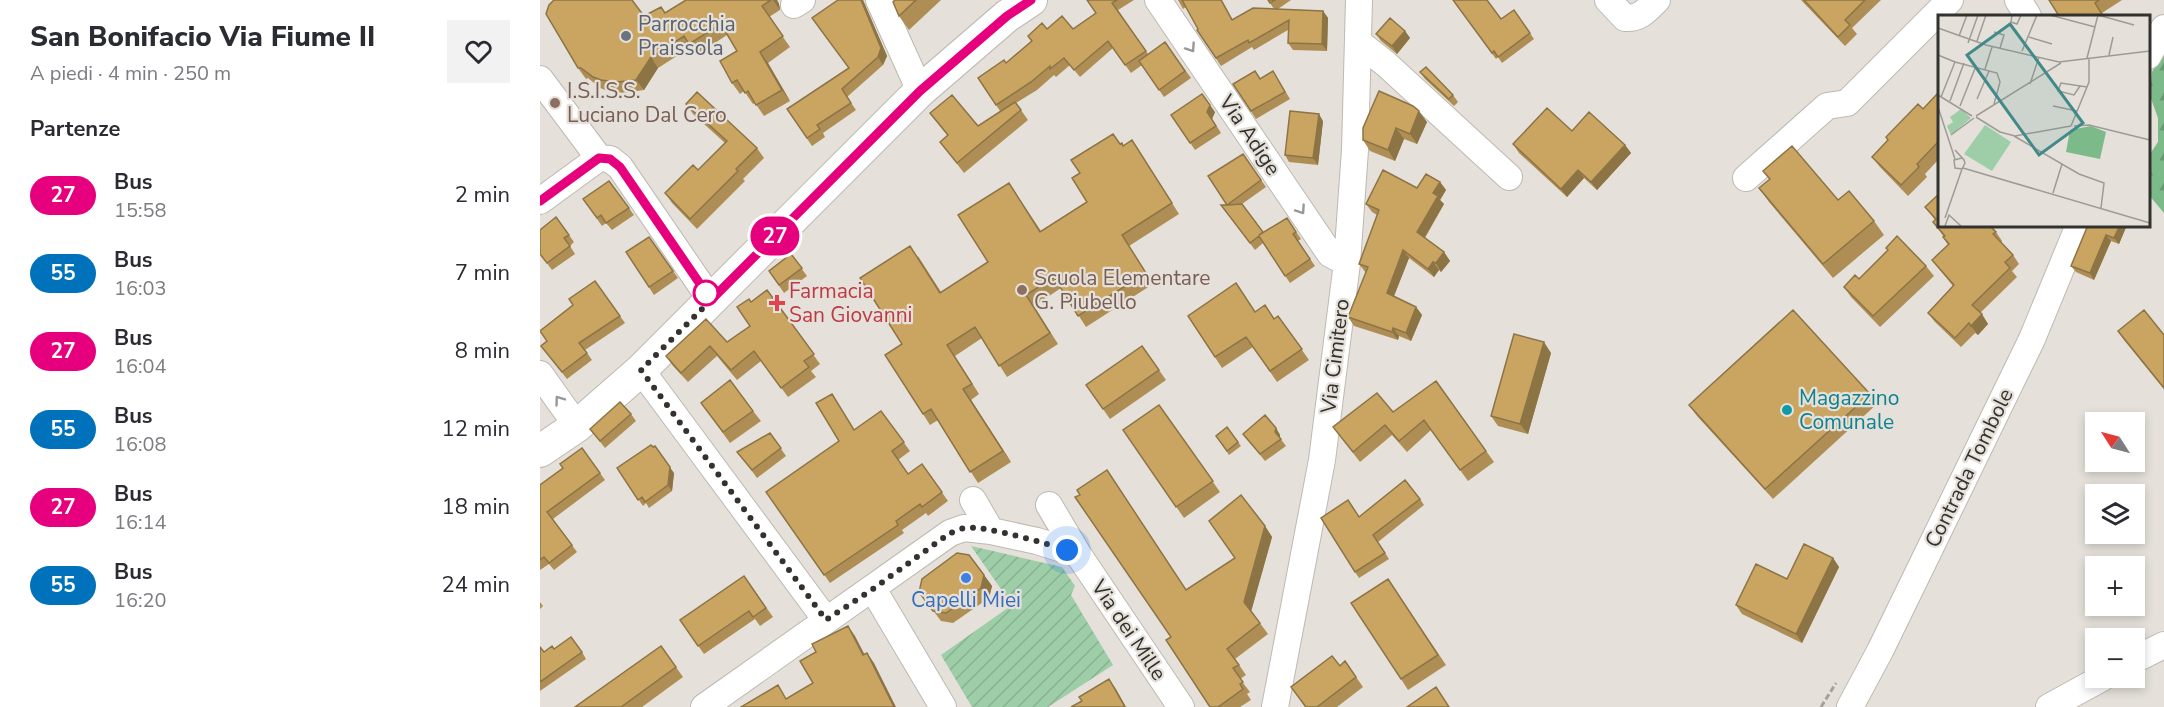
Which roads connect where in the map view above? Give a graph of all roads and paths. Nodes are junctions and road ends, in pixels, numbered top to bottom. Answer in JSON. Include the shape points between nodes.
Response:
{"nodes":[{"id":1,"x":879,"y":0,"type":"edge"},
{"id":2,"x":1031,"y":0,"type":"edge"},
{"id":3,"x":1158,"y":0,"type":"edge"},
{"id":4,"x":1359,"y":0,"type":"edge"},
{"id":5,"x":1608,"y":0,"type":"edge"},
{"id":6,"x":1657,"y":0,"type":"edge"},
{"id":7,"x":1950,"y":0,"type":"edge"},
{"id":8,"x":2018,"y":0,"type":"edge"},
{"id":9,"x":2027,"y":15,"type":"edge"},
{"id":10,"x":2164,"y":28,"type":"edge"},
{"id":11,"x":1358,"y":42,"type":"junction"},
{"id":12,"x":2149,"y":54,"type":"edge"},
{"id":13,"x":540,"y":79,"type":"edge"},
{"id":14,"x":920,"y":91,"type":"junction"},
{"id":15,"x":599,"y":158,"type":"junction"},
{"id":16,"x":1509,"y":177,"type":"dead end"},
{"id":17,"x":1746,"y":178,"type":"dead end"},
{"id":18,"x":540,"y":201,"type":"edge"},
{"id":19,"x":2079,"y":226,"type":"edge"},
{"id":20,"x":1347,"y":263,"type":"junction"},
{"id":21,"x":711,"y":300,"type":"junction"},
{"id":22,"x":641,"y":370,"type":"junction"},
{"id":23,"x":540,"y":374,"type":"edge"},
{"id":24,"x":577,"y":426,"type":"junction"},
{"id":25,"x":540,"y":451,"type":"edge"},
{"id":26,"x":973,"y":500,"type":"dead end"},
{"id":27,"x":1049,"y":505,"type":"dead end"},
{"id":28,"x":991,"y":531,"type":"junction"},
{"id":29,"x":1078,"y":554,"type":"junction"},
{"id":30,"x":873,"y":589,"type":"junction"},
{"id":31,"x":826,"y":620,"type":"junction"},
{"id":32,"x":2164,"y":645,"type":"edge"},
{"id":33,"x":2145,"y":654,"type":"edge"},
{"id":34,"x":2085,"y":687,"type":"edge"},
{"id":35,"x":718,"y":703,"type":"edge"},
{"id":36,"x":943,"y":707,"type":"edge"},
{"id":37,"x":1181,"y":707,"type":"edge"},
{"id":38,"x":1275,"y":707,"type":"edge"},
{"id":39,"x":1850,"y":707,"type":"edge"},
{"id":40,"x":2049,"y":707,"type":"edge"}],
"edges":[{"from":1,"to":14,"type":"street"},
{"from":2,"to":14,"type":"main road"},
{"from":3,"to":20,"type":"street","name":"Via Adige","one_way":true,"via":[[1330,254]]},
{"from":4,"to":11,"type":"street","name":"Via Cimitero"},
{"from":5,"to":6,"type":"street","via":[[1624,18],[1643,14]]},
{"from":7,"to":17,"type":"street","via":[[1847,103],[1827,106]]},
{"from":8,"to":9,"type":"street"},
{"from":10,"to":12,"type":"street"},
{"from":11,"to":16,"type":"street"},
{"from":11,"to":20,"type":"street","name":"Via Cimitero"},
{"from":13,"to":15,"type":"street"},
{"from":14,"to":21,"type":"main road"},
{"from":15,"to":18,"type":"street"},
{"from":15,"to":21,"type":"street","via":[[610,159],[620,167]]},
{"from":19,"to":39,"type":"street","name":"Contrada Tombole","via":[[2032,339]]},
{"from":20,"to":38,"type":"street","name":"Via Cimitero","via":[[1322,460]]},
{"from":21,"to":22,"type":"main road"},
{"from":22,"to":24,"type":"main road"},
{"from":22,"to":31,"type":"street"},
{"from":24,"to":23,"type":"street","one_way":true},
{"from":24,"to":25,"type":"main road"},
{"from":26,"to":28,"type":"street"},
{"from":27,"to":29,"type":"street","name":"Via dei Mille"},
{"from":28,"to":29,"type":"street"},
{"from":28,"to":30,"type":"street","via":[[964,528],[950,533]]},
{"from":29,"to":37,"type":"street","name":"Via dei Mille"},
{"from":30,"to":31,"type":"street"},
{"from":30,"to":36,"type":"street"},
{"from":31,"to":35,"type":"street"},
{"from":32,"to":33,"type":"street"},
{"from":34,"to":40,"type":"street"}]}
